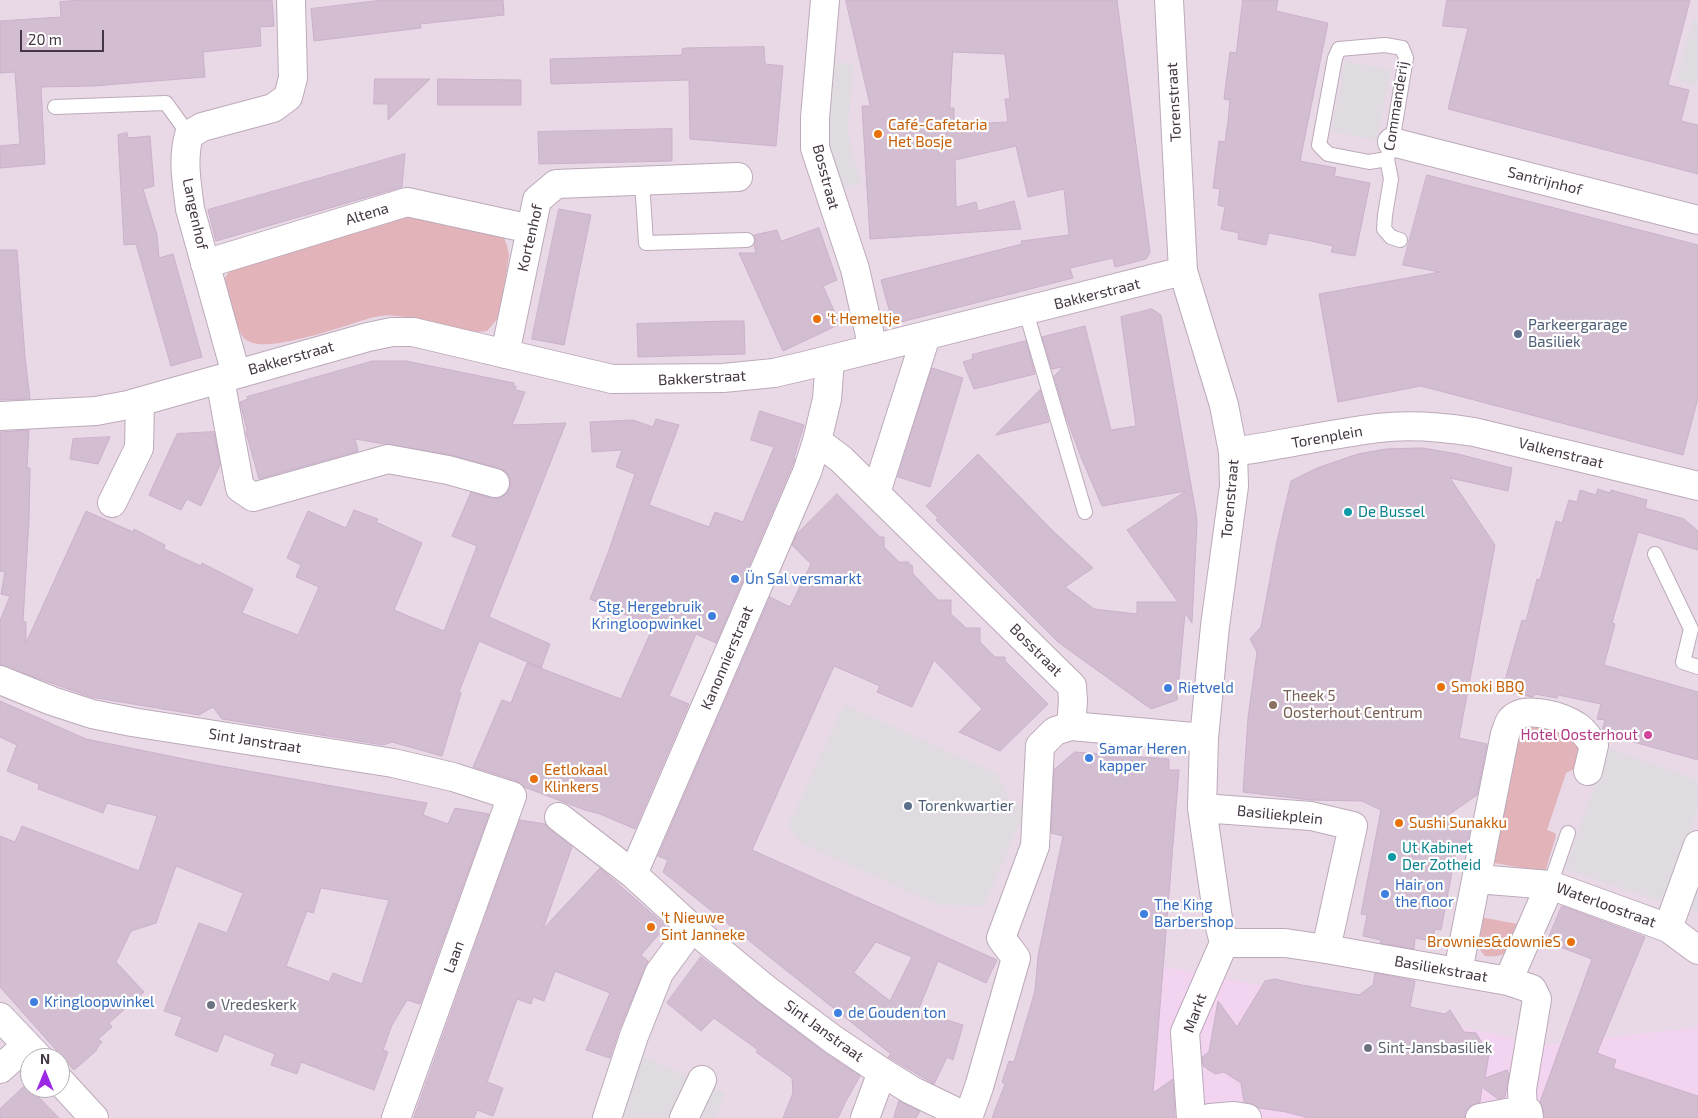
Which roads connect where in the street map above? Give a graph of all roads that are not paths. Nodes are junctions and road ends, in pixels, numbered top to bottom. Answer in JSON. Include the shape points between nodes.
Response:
{"nodes":[{"id":1,"x":291,"y":0,"type":"edge"},
{"id":2,"x":825,"y":0,"type":"edge"},
{"id":3,"x":1169,"y":0,"type":"edge"},
{"id":4,"x":55,"y":107,"type":"dead end"},
{"id":5,"x":189,"y":135,"type":"junction"},
{"id":6,"x":1390,"y":151,"type":"junction"},
{"id":7,"x":738,"y":178,"type":"dead end"},
{"id":8,"x":642,"y":181,"type":"junction"},
{"id":9,"x":1698,"y":220,"type":"edge"},
{"id":10,"x":531,"y":229,"type":"junction"},
{"id":11,"x":747,"y":240,"type":"dead end"},
{"id":12,"x":1400,"y":240,"type":"dead end"},
{"id":13,"x":205,"y":264,"type":"junction"},
{"id":14,"x":1183,"y":271,"type":"junction"},
{"id":15,"x":1026,"y":312,"type":"junction"},
{"id":16,"x":926,"y":336,"type":"junction"},
{"id":17,"x":873,"y":349,"type":"junction"},
{"id":18,"x":505,"y":354,"type":"junction"},
{"id":19,"x":830,"y":360,"type":"junction"},
{"id":20,"x":228,"y":377,"type":"junction"},
{"id":21,"x":140,"y":402,"type":"junction"},
{"id":22,"x":0,"y":416,"type":"edge"},
{"id":23,"x":1422,"y":427,"type":"joint"},
{"id":24,"x":817,"y":442,"type":"junction"},
{"id":25,"x":1233,"y":452,"type":"junction"},
{"id":26,"x":495,"y":483,"type":"dead end"},
{"id":27,"x":1698,"y":486,"type":"edge"},
{"id":28,"x":876,"y":492,"type":"junction"},
{"id":29,"x":112,"y":503,"type":"dead end"},
{"id":30,"x":1085,"y":512,"type":"dead end"},
{"id":31,"x":1655,"y":554,"type":"dead end"},
{"id":32,"x":1698,"y":667,"type":"edge"},
{"id":33,"x":0,"y":680,"type":"edge"},
{"id":34,"x":1071,"y":726,"type":"junction"},
{"id":35,"x":1204,"y":738,"type":"junction"},
{"id":36,"x":1588,"y":771,"type":"dead end"},
{"id":37,"x":512,"y":796,"type":"joint"},
{"id":38,"x":1202,"y":808,"type":"junction"},
{"id":39,"x":560,"y":817,"type":"dead end"},
{"id":40,"x":1568,"y":833,"type":"dead end"},
{"id":41,"x":1698,"y":845,"type":"edge"},
{"id":42,"x":633,"y":874,"type":"junction"},
{"id":43,"x":1477,"y":879,"type":"junction"},
{"id":44,"x":1550,"y":885,"type":"junction"},
{"id":45,"x":692,"y":928,"type":"junction"},
{"id":46,"x":1668,"y":928,"type":"junction"},
{"id":47,"x":1224,"y":943,"type":"junction"},
{"id":48,"x":1326,"y":949,"type":"junction"},
{"id":49,"x":1698,"y":950,"type":"edge"},
{"id":50,"x":1458,"y":972,"type":"junction"},
{"id":51,"x":1508,"y":981,"type":"junction"},
{"id":52,"x":0,"y":1016,"type":"edge"},
{"id":53,"x":29,"y":1048,"type":"edge"},
{"id":54,"x":20,"y":1059,"type":"edge"},
{"id":55,"x":0,"y":1069,"type":"edge"},
{"id":56,"x":882,"y":1072,"type":"junction"},
{"id":57,"x":702,"y":1080,"type":"dead end"},
{"id":58,"x":70,"y":1092,"type":"edge"},
{"id":59,"x":1525,"y":1114,"type":"edge"},
{"id":60,"x":94,"y":1118,"type":"edge"},
{"id":61,"x":396,"y":1118,"type":"edge"},
{"id":62,"x":607,"y":1118,"type":"edge"},
{"id":63,"x":684,"y":1118,"type":"edge"},
{"id":64,"x":865,"y":1118,"type":"edge"},
{"id":65,"x":969,"y":1118,"type":"edge"},
{"id":66,"x":1191,"y":1118,"type":"edge"},
{"id":67,"x":1210,"y":1118,"type":"edge"},
{"id":68,"x":1247,"y":1118,"type":"edge"},
{"id":69,"x":1480,"y":1118,"type":"edge"}],
"edges":[{"from":1,"to":5,"type":"street","via":[[293,78],[288,97],[273,108],[202,127]]},
{"from":2,"to":17,"type":"street","name":"Bosstraat","via":[[815,148],[854,269]]},
{"from":3,"to":14,"type":"street","name":"Torenstraat"},
{"from":4,"to":5,"type":"lane","via":[[166,103]]},
{"from":5,"to":13,"type":"street","name":"Langenhof","via":[[185,152],[190,210]]},
{"from":6,"to":6,"type":"lane","name":"Commanderij","via":[[1406,58],[1402,48],[1385,45],[1339,49],[1319,145],[1328,154],[1369,162]]},
{"from":6,"to":9,"type":"street","name":"Santrijnhof"},
{"from":6,"to":12,"type":"lane","name":"Commanderij","via":[[1392,179],[1384,229]]},
{"from":7,"to":8,"type":"street","name":"Kortenhof"},
{"from":8,"to":10,"type":"street","name":"Kortenhof","via":[[556,184],[537,200]]},
{"from":8,"to":11,"type":"lane","via":[[646,243]]},
{"from":10,"to":13,"type":"street","name":"Altena","via":[[407,202]]},
{"from":10,"to":18,"type":"street","name":"Kortenhof"},
{"from":13,"to":20,"type":"street","name":"Langenhof"},
{"from":14,"to":15,"type":"street","name":"Bakkerstraat"},
{"from":14,"to":25,"type":"street","name":"Torenstraat","via":[[1224,405]]},
{"from":15,"to":16,"type":"street","name":"Bakkerstraat"},
{"from":15,"to":30,"type":"lane"},
{"from":16,"to":17,"type":"street","name":"Bakkerstraat"},
{"from":16,"to":28,"type":"street"},
{"from":17,"to":19,"type":"street","name":"Bakkerstraat"},
{"from":18,"to":19,"type":"street","name":"Bakkerstraat","via":[[594,376],[630,380],[748,376]]},
{"from":18,"to":20,"type":"street","name":"Bakkerstraat","via":[[413,332],[392,332]]},
{"from":19,"to":24,"type":"street","via":[[827,399]]},
{"from":20,"to":21,"type":"street","name":"Bakkerstraat"},
{"from":20,"to":26,"type":"street","via":[[240,488],[253,497],[388,459]]},
{"from":21,"to":22,"type":"street","name":"Bakkerstraat","via":[[96,411]]},
{"from":21,"to":29,"type":"street","via":[[138,448]]},
{"from":23,"to":25,"type":"street","name":"Torenplein","via":[[1379,428]]},
{"from":23,"to":27,"type":"street","name":"Valkenstraat","via":[[1474,432]]},
{"from":24,"to":28,"type":"street","name":"Bosstraat","via":[[841,459]]},
{"from":24,"to":42,"type":"street","name":"Kanonnierstraat","via":[[792,509]]},
{"from":25,"to":35,"type":"street","name":"Torenstraat","via":[[1234,486]]},
{"from":28,"to":34,"type":"street","name":"Bosstraat","via":[[1072,686]]},
{"from":31,"to":32,"type":"lane","via":[[1691,629],[1683,662]]},
{"from":33,"to":37,"type":"street","name":"Sint Janstraat","via":[[92,714],[393,763],[453,776]]},
{"from":34,"to":35,"type":"street"},
{"from":34,"to":65,"type":"street","name":"Sint Janstraat","via":[[1055,731],[1040,746],[1035,846],[1002,938],[1016,958]]},
{"from":35,"to":38,"type":"street","name":"Torenstraat"},
{"from":36,"to":43,"type":"street","via":[[1594,745],[1580,728],[1560,717],[1530,712],[1519,713],[1511,720],[1505,734]]},
{"from":37,"to":61,"type":"street","name":"Laan"},
{"from":38,"to":47,"type":"street","name":"Torenstraat"},
{"from":38,"to":48,"type":"street","name":"Basiliekplein","via":[[1311,816],[1353,826]]},
{"from":39,"to":42,"type":"street","name":"Sint Janstraat"},
{"from":40,"to":44,"type":"lane"},
{"from":41,"to":46,"type":"street"},
{"from":42,"to":45,"type":"street","name":"Sint Janstraat"},
{"from":43,"to":44,"type":"street","name":"Waterloostraat"},
{"from":43,"to":50,"type":"street"},
{"from":44,"to":46,"type":"street","name":"Waterloostraat"},
{"from":44,"to":51,"type":"street"},
{"from":45,"to":56,"type":"street","name":"Sint Janstraat","via":[[767,990]]},
{"from":45,"to":62,"type":"street","via":[[659,973]]},
{"from":46,"to":49,"type":"street","name":"Waterloostraat"},
{"from":47,"to":48,"type":"street","name":"Basiliekstraat","via":[[1285,943]]},
{"from":47,"to":66,"type":"street","name":"Markt","via":[[1185,1032]]},
{"from":48,"to":50,"type":"street","name":"Basiliekstraat"},
{"from":50,"to":51,"type":"street","name":"Basiliekstraat"},
{"from":51,"to":59,"type":"street","name":"Basiliekstraat","via":[[1532,989],[1537,999],[1522,1089]]},
{"from":52,"to":53,"type":"street"},
{"from":54,"to":55,"type":"street"},
{"from":56,"to":64,"type":"street"},
{"from":56,"to":65,"type":"street","name":"Sint Janstraat"},
{"from":57,"to":63,"type":"street"},
{"from":58,"to":60,"type":"street"},
{"from":59,"to":69,"type":"street"},
{"from":67,"to":68,"type":"street"}]}
